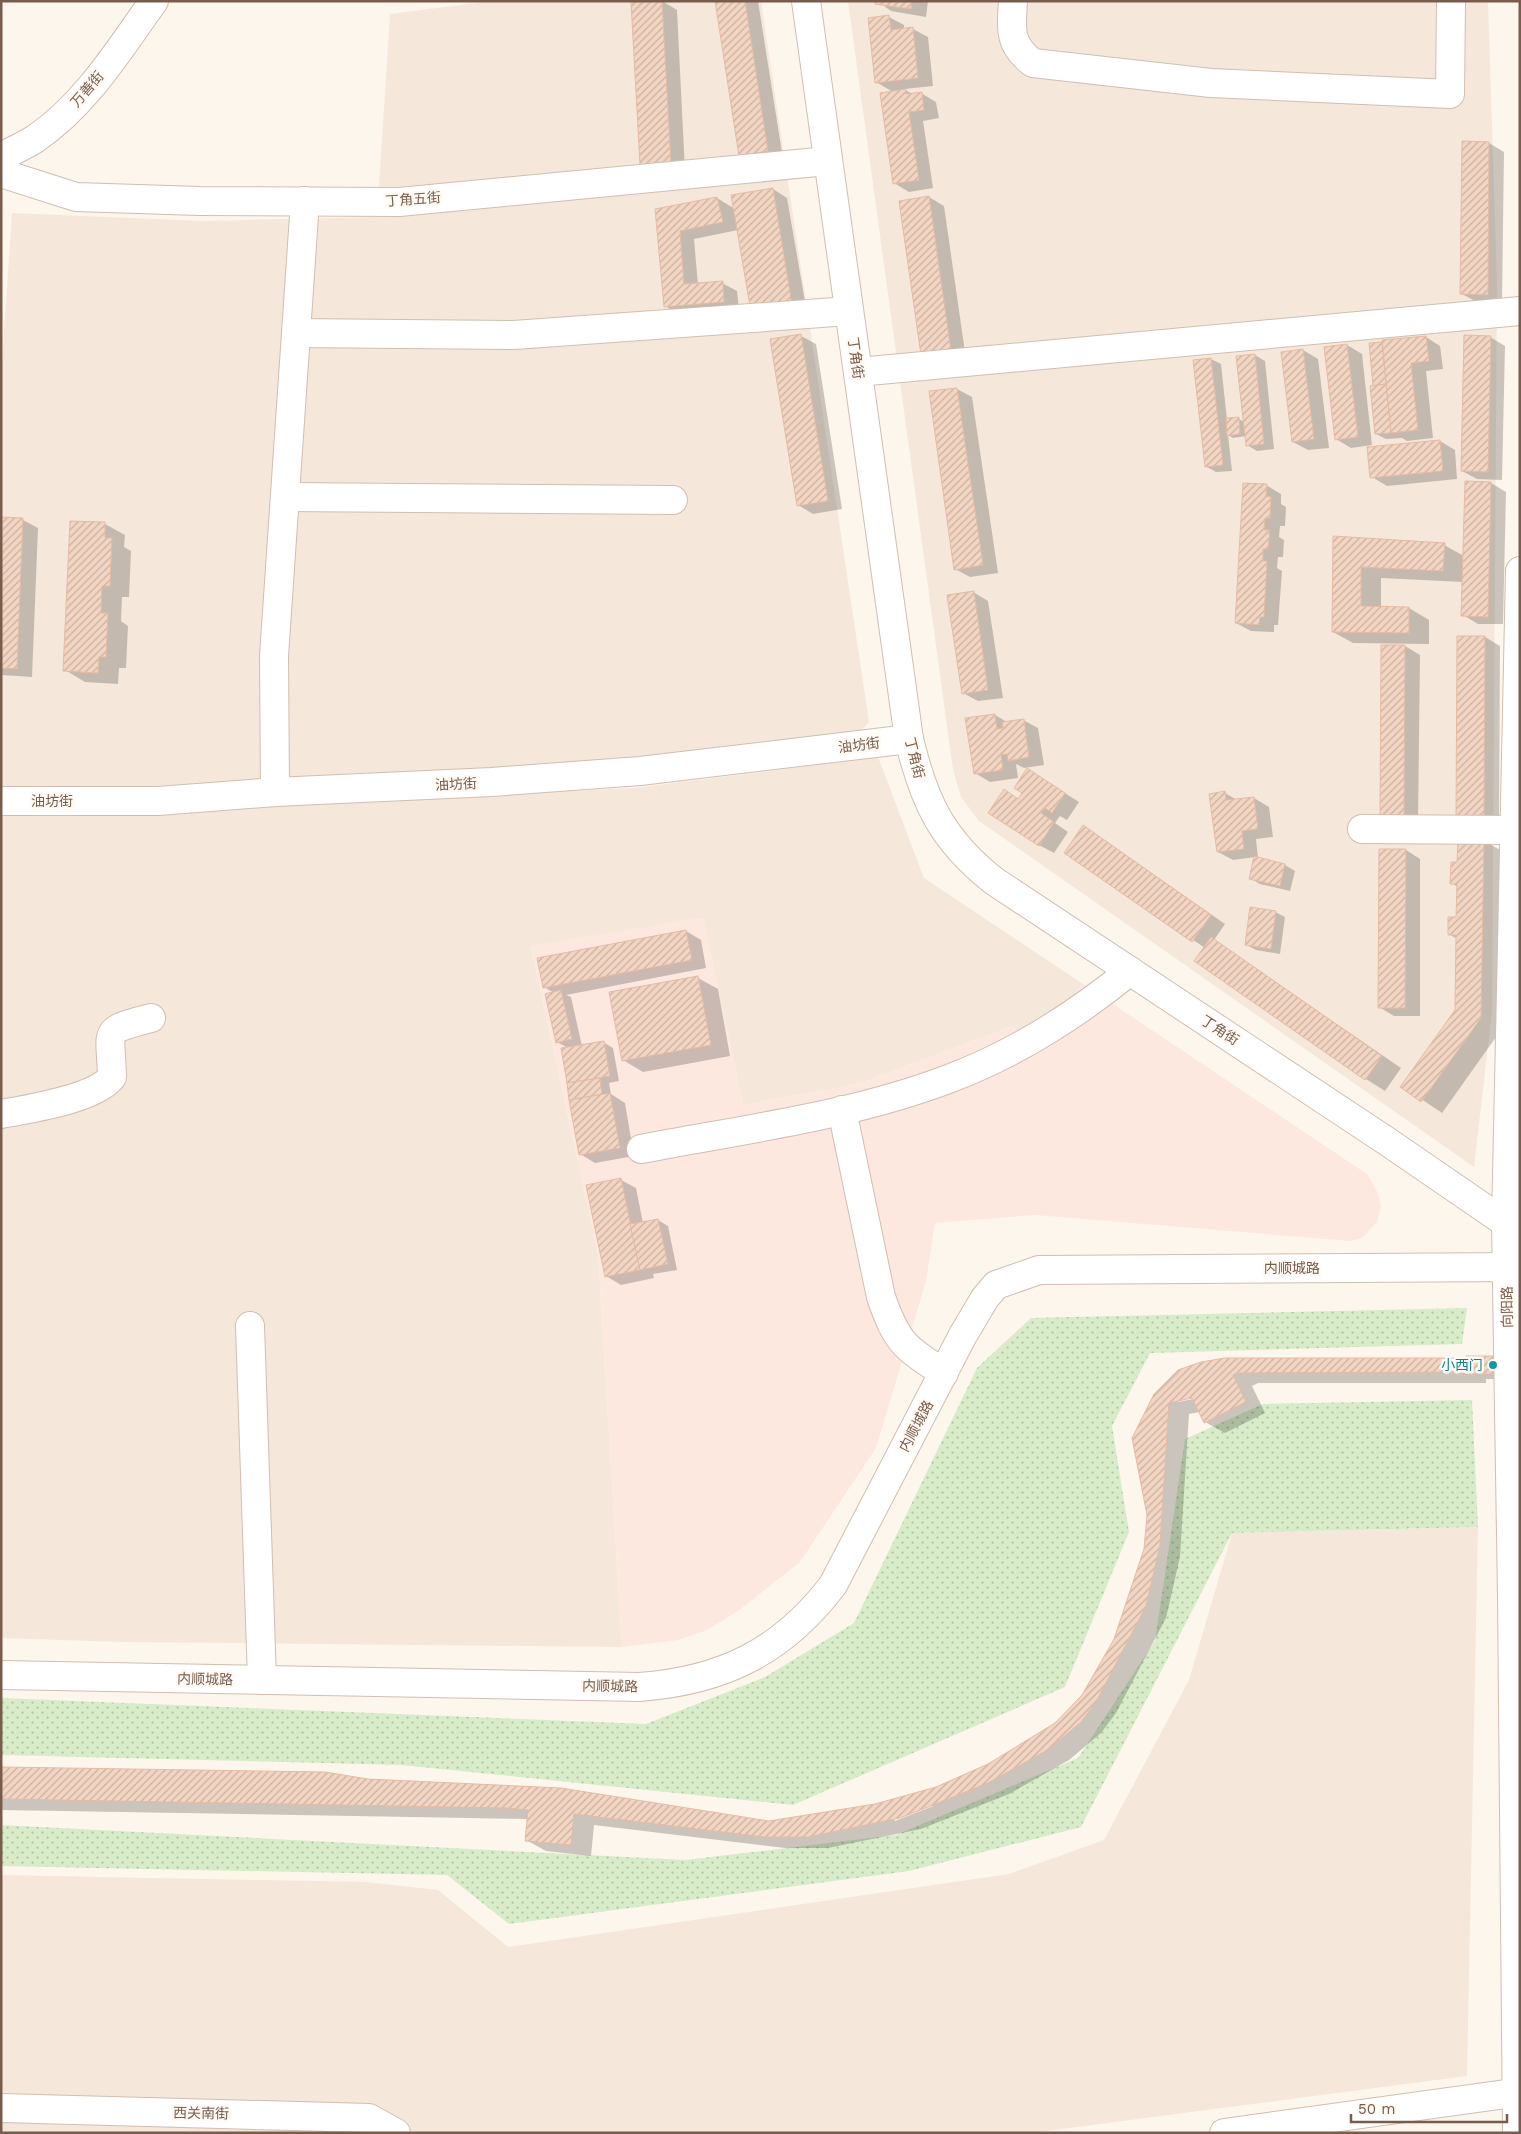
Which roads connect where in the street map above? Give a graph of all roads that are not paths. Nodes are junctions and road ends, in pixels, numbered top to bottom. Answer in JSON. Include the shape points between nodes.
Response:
{"nodes":[{"id":1,"x":154,"y":1,"type":"edge"},
{"id":2,"x":806,"y":1,"type":"edge"},
{"id":3,"x":1014,"y":1,"type":"edge"},
{"id":4,"x":1451,"y":1,"type":"edge"},
{"id":5,"x":1,"y":157,"type":"edge"},
{"id":6,"x":828,"y":161,"type":"junction"},
{"id":7,"x":1,"y":173,"type":"edge"},
{"id":8,"x":305,"y":202,"type":"junction"},
{"id":9,"x":1520,"y":311,"type":"edge"},
{"id":10,"x":849,"y":312,"type":"junction"},
{"id":11,"x":296,"y":333,"type":"junction"},
{"id":12,"x":858,"y":372,"type":"junction"},
{"id":13,"x":285,"y":497,"type":"junction"},
{"id":14,"x":673,"y":500,"type":"dead end"},
{"id":15,"x":1520,"y":571,"type":"edge"},
{"id":16,"x":910,"y":739,"type":"junction"},
{"id":17,"x":274,"y":792,"type":"junction"},
{"id":18,"x":1,"y":801,"type":"edge"},
{"id":19,"x":1362,"y":829,"type":"dead end"},
{"id":20,"x":1514,"y":830,"type":"junction"},
{"id":21,"x":1130,"y":971,"type":"junction"},
{"id":22,"x":151,"y":1018,"type":"dead end"},
{"id":23,"x":842,"y":1110,"type":"junction"},
{"id":24,"x":1,"y":1114,"type":"edge"},
{"id":25,"x":641,"y":1148,"type":"dead end"},
{"id":26,"x":1506,"y":1223,"type":"junction"},
{"id":27,"x":1513,"y":1275,"type":"edge"},
{"id":28,"x":250,"y":1326,"type":"dead end"},
{"id":29,"x":944,"y":1373,"type":"junction"},
{"id":30,"x":1,"y":1675,"type":"edge"},
{"id":31,"x":262,"y":1680,"type":"junction"},
{"id":32,"x":1,"y":2108,"type":"edge"},
{"id":33,"x":1517,"y":2108,"type":"edge"},
{"id":34,"x":396,"y":2133,"type":"edge"},
{"id":35,"x":1224,"y":2133,"type":"edge"}],
"edges":[{"from":1,"to":5,"type":"street","name":"万善街","via":[[86,93],[67,113],[34,139]]},
{"from":2,"to":6,"type":"street","name":"丁角街"},
{"from":3,"to":4,"type":"street","via":[[1012,31],[1018,52],[1032,63],[1211,83],[1450,94]]},
{"from":6,"to":8,"type":"street","name":"丁角五街","via":[[399,202]]},
{"from":6,"to":10,"type":"street","name":"丁角街"},
{"from":7,"to":8,"type":"street","name":"丁角五街","via":[[76,197]]},
{"from":8,"to":11,"type":"street"},
{"from":9,"to":12,"type":"street"},
{"from":10,"to":11,"type":"street","via":[[514,335]]},
{"from":10,"to":12,"type":"street","name":"丁角街"},
{"from":11,"to":13,"type":"street"},
{"from":12,"to":16,"type":"street","name":"丁角街"},
{"from":13,"to":14,"type":"street"},
{"from":13,"to":17,"type":"street","via":[[274,656]]},
{"from":15,"to":20,"type":"street","name":"向阳路"},
{"from":16,"to":17,"type":"street","name":"油坊街","via":[[640,771],[492,782]]},
{"from":16,"to":21,"type":"street","name":"丁角街","via":[[919,776],[937,820],[974,865]]},
{"from":17,"to":18,"type":"street","name":"油坊街","via":[[158,801]]},
{"from":19,"to":20,"type":"street"},
{"from":20,"to":26,"type":"street","name":"向阳路"},
{"from":21,"to":23,"type":"street","via":[[1060,1024],[952,1078]]},
{"from":21,"to":26,"type":"street","name":"丁角街"},
{"from":22,"to":24,"type":"street","via":[[111,1031],[112,1077],[108,1083],[70,1099]]},
{"from":23,"to":25,"type":"street"},
{"from":23,"to":29,"type":"street","via":[[881,1297],[890,1325],[906,1348]]},
{"from":26,"to":27,"type":"street","name":"向阳路"},
{"from":27,"to":29,"type":"street","name":"内顺城路","via":[[1039,1270],[996,1285],[985,1298]]},
{"from":27,"to":33,"type":"street","name":"向阳路","via":[[1512,1597]]},
{"from":28,"to":31,"type":"street"},
{"from":29,"to":31,"type":"street","name":"内顺城路","via":[[833,1585],[814,1610],[794,1627],[767,1648],[731,1667],[692,1680],[639,1687]]},
{"from":30,"to":31,"type":"street","name":"内顺城路"},
{"from":32,"to":34,"type":"street","name":"西关南街","via":[[369,2118]]},
{"from":33,"to":35,"type":"street"}]}
